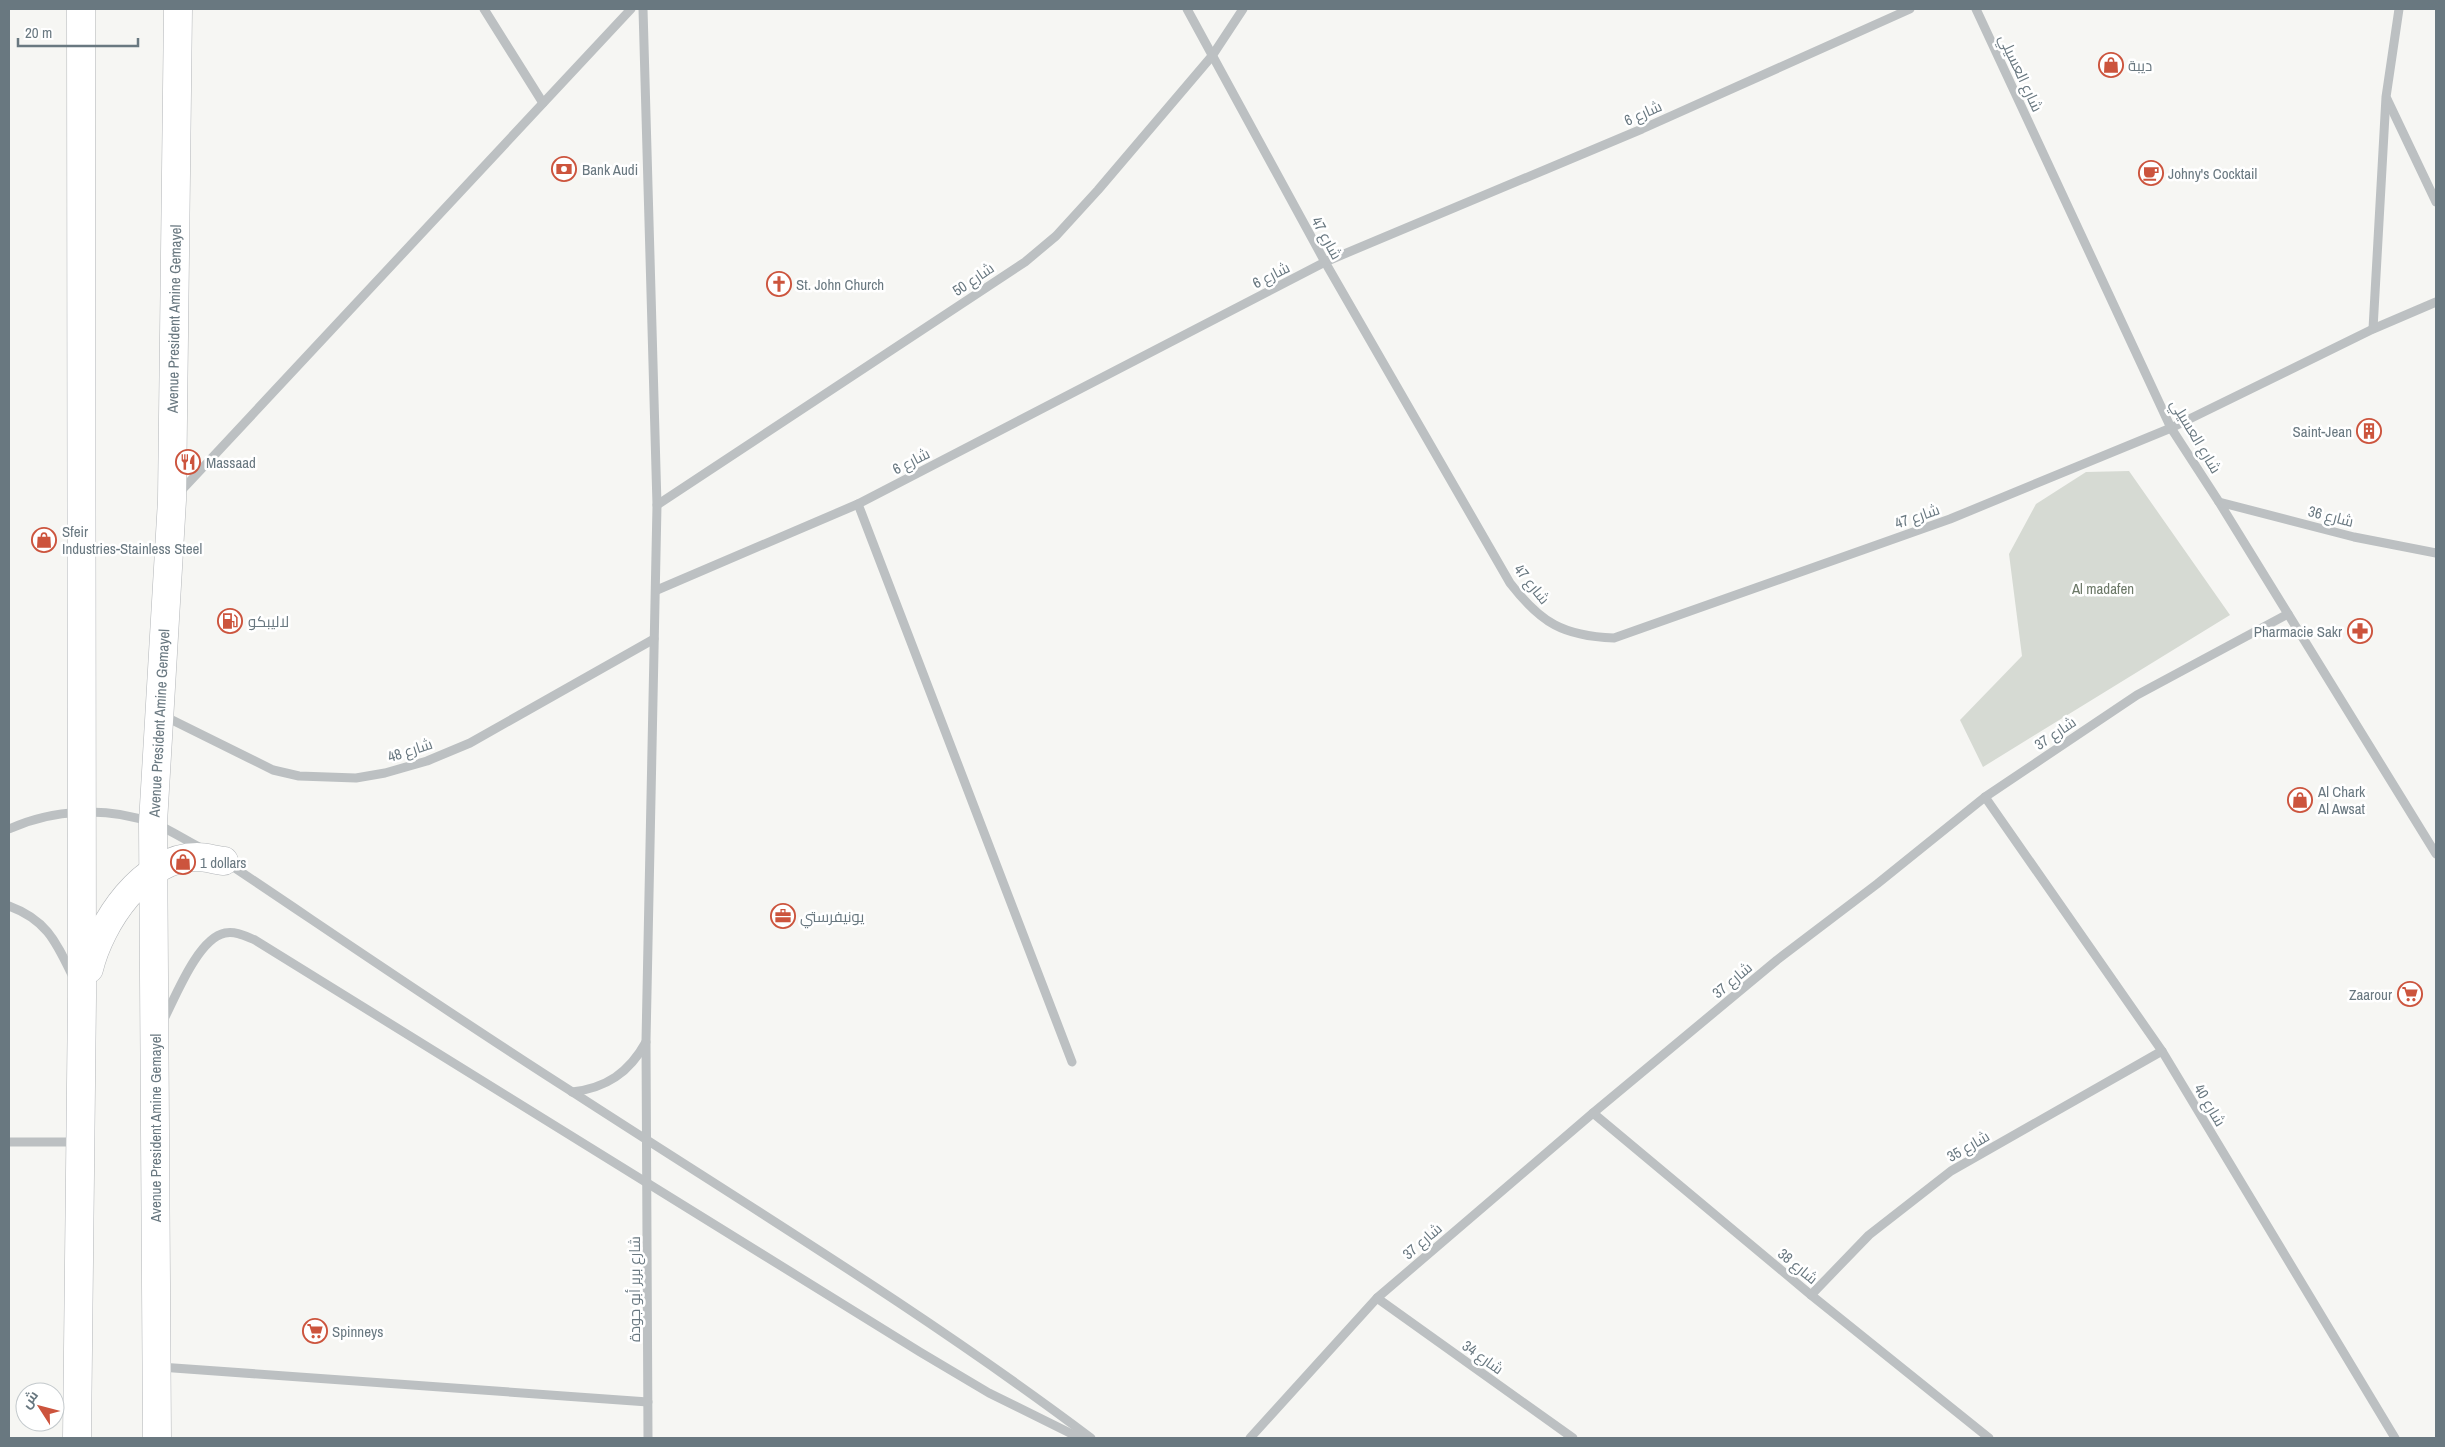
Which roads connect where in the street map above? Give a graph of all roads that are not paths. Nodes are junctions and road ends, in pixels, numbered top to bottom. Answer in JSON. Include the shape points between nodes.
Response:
{"nodes":[{"id":1,"x":81,"y":9,"type":"edge"},
{"id":2,"x":178,"y":9,"type":"edge"},
{"id":3,"x":484,"y":9,"type":"edge"},
{"id":4,"x":631,"y":9,"type":"edge"},
{"id":5,"x":643,"y":9,"type":"edge"},
{"id":6,"x":1187,"y":9,"type":"edge"},
{"id":7,"x":1243,"y":9,"type":"edge"},
{"id":8,"x":1910,"y":9,"type":"edge"},
{"id":9,"x":1976,"y":9,"type":"edge"},
{"id":10,"x":2399,"y":9,"type":"edge"},
{"id":11,"x":1212,"y":56,"type":"junction"},
{"id":12,"x":2386,"y":97,"type":"junction"},
{"id":13,"x":543,"y":103,"type":"junction"},
{"id":14,"x":2436,"y":202,"type":"edge"},
{"id":15,"x":1325,"y":262,"type":"junction"},
{"id":16,"x":2436,"y":302,"type":"edge"},
{"id":17,"x":2373,"y":329,"type":"junction"},
{"id":18,"x":2171,"y":428,"type":"junction"},
{"id":19,"x":172,"y":500,"type":"junction"},
{"id":20,"x":2219,"y":502,"type":"junction"},
{"id":21,"x":858,"y":504,"type":"junction"},
{"id":22,"x":657,"y":506,"type":"junction"},
{"id":23,"x":2436,"y":554,"type":"edge"},
{"id":24,"x":657,"y":590,"type":"junction"},
{"id":25,"x":2288,"y":614,"type":"junction"},
{"id":26,"x":654,"y":639,"type":"junction"},
{"id":27,"x":159,"y":713,"type":"junction"},
{"id":28,"x":1985,"y":797,"type":"junction"},
{"id":29,"x":80,"y":812,"type":"junction"},
{"id":30,"x":153,"y":823,"type":"junction"},
{"id":31,"x":9,"y":829,"type":"edge"},
{"id":32,"x":2436,"y":854,"type":"edge"},
{"id":33,"x":224,"y":861,"type":"junction"},
{"id":34,"x":155,"y":869,"type":"junction"},
{"id":35,"x":9,"y":906,"type":"edge"},
{"id":36,"x":82,"y":997,"type":"junction"},
{"id":37,"x":155,"y":1037,"type":"junction"},
{"id":38,"x":646,"y":1041,"type":"junction"},
{"id":39,"x":2162,"y":1051,"type":"junction"},
{"id":40,"x":1072,"y":1062,"type":"dead end"},
{"id":41,"x":572,"y":1092,"type":"junction"},
{"id":42,"x":1593,"y":1113,"type":"junction"},
{"id":43,"x":646,"y":1139,"type":"junction"},
{"id":44,"x":9,"y":1142,"type":"edge"},
{"id":45,"x":81,"y":1142,"type":"junction"},
{"id":46,"x":648,"y":1184,"type":"junction"},
{"id":47,"x":1811,"y":1295,"type":"junction"},
{"id":48,"x":1377,"y":1298,"type":"junction"},
{"id":49,"x":156,"y":1367,"type":"junction"},
{"id":50,"x":648,"y":1402,"type":"junction"},
{"id":51,"x":77,"y":1438,"type":"edge"},
{"id":52,"x":157,"y":1438,"type":"edge"},
{"id":53,"x":648,"y":1438,"type":"edge"},
{"id":54,"x":1080,"y":1438,"type":"edge"},
{"id":55,"x":1091,"y":1438,"type":"edge"},
{"id":56,"x":1250,"y":1438,"type":"edge"},
{"id":57,"x":1573,"y":1438,"type":"edge"},
{"id":58,"x":1989,"y":1438,"type":"edge"},
{"id":59,"x":2395,"y":1438,"type":"edge"}],
"edges":[{"from":1,"to":29,"type":"highway"},
{"from":2,"to":19,"type":"highway","name":"Avenue President Amine Gemayel"},
{"from":3,"to":13,"type":"street"},
{"from":4,"to":13,"type":"street"},
{"from":5,"to":22,"type":"street","name":"شارع بربر أبو جودة"},
{"from":6,"to":11,"type":"street","name":"شارع 47"},
{"from":7,"to":11,"type":"street","name":"شارع 50"},
{"from":8,"to":15,"type":"street","name":"شارع 6","via":[[1642,129]]},
{"from":9,"to":18,"type":"street","name":"شارع العسيلي"},
{"from":10,"to":12,"type":"street"},
{"from":11,"to":15,"type":"street","name":"شارع 47"},
{"from":11,"to":22,"type":"street","name":"شارع 50","via":[[1056,236],[1025,262]]},
{"from":12,"to":14,"type":"street"},
{"from":12,"to":17,"type":"street"},
{"from":13,"to":19,"type":"street"},
{"from":15,"to":18,"type":"street","name":"شارع 47","via":[[1510,584],[1534,612],[1562,629],[1580,634],[1614,638],[1950,519]]},
{"from":15,"to":21,"type":"street","name":"شارع 6"},
{"from":16,"to":17,"type":"street","name":"شارع 47"},
{"from":17,"to":18,"type":"street","name":"شارع 47"},
{"from":18,"to":20,"type":"street","name":"شارع العسيلي"},
{"from":19,"to":27,"type":"highway","name":"Avenue President Amine Gemayel"},
{"from":20,"to":23,"type":"street","name":"شارع 36","via":[[2354,537]]},
{"from":20,"to":25,"type":"street","name":"شارع العسيلي"},
{"from":21,"to":24,"type":"street","name":"شارع 6"},
{"from":21,"to":40,"type":"street"},
{"from":22,"to":24,"type":"street","name":"شارع بربر أبو جودة"},
{"from":24,"to":26,"type":"street","name":"شارع بربر أبو جودة"},
{"from":25,"to":28,"type":"street","name":"شارع 37","via":[[2137,695]]},
{"from":25,"to":32,"type":"street","name":"شارع العسيلي"},
{"from":26,"to":27,"type":"street","name":"شارع 48","via":[[470,743],[427,761],[356,778],[299,776],[273,770]]},
{"from":26,"to":38,"type":"street","name":"شارع بربر أبو جودة"},
{"from":27,"to":30,"type":"highway","name":"Avenue President Amine Gemayel"},
{"from":28,"to":39,"type":"street","name":"شارع 40"},
{"from":28,"to":42,"type":"street","name":"شارع 37","via":[[1777,960]]},
{"from":29,"to":30,"type":"street","via":[[117,814]]},
{"from":29,"to":31,"type":"street","via":[[50,815]]},
{"from":29,"to":36,"type":"highway"},
{"from":30,"to":33,"type":"street"},
{"from":30,"to":34,"type":"highway","name":"Avenue President Amine Gemayel"},
{"from":33,"to":34,"type":"highway","via":[[196,857]]},
{"from":33,"to":41,"type":"street"},
{"from":34,"to":36,"type":"highway","via":[[107,922],[98,939]]},
{"from":34,"to":37,"type":"highway","name":"Avenue President Amine Gemayel"},
{"from":35,"to":36,"type":"street","via":[[30,914],[53,938]]},
{"from":36,"to":45,"type":"highway"},
{"from":37,"to":46,"type":"street","via":[[200,951],[210,939],[225,933],[241,934]]},
{"from":37,"to":49,"type":"highway","name":"Avenue President Amine Gemayel"},
{"from":38,"to":41,"type":"street","via":[[638,1058],[625,1072],[591,1090]]},
{"from":38,"to":43,"type":"street","name":"شارع بربر أبو جودة"},
{"from":39,"to":47,"type":"street","name":"شارع 35","via":[[1951,1171],[1868,1235]]},
{"from":39,"to":59,"type":"street","name":"شارع 40"},
{"from":41,"to":43,"type":"street"},
{"from":42,"to":47,"type":"street","name":"شارع 38"},
{"from":42,"to":48,"type":"street","name":"شارع 37"},
{"from":43,"to":46,"type":"street","name":"شارع بربر أبو جودة"},
{"from":43,"to":55,"type":"street","via":[[862,1277],[1019,1384]]},
{"from":44,"to":45,"type":"street"},
{"from":45,"to":51,"type":"highway"},
{"from":46,"to":50,"type":"street","name":"شارع بربر أبو جودة"},
{"from":46,"to":54,"type":"street","via":[[982,1388]]},
{"from":47,"to":58,"type":"street","name":"شارع 38"},
{"from":48,"to":56,"type":"street","name":"شارع 37"},
{"from":48,"to":57,"type":"street","name":"شارع 34"},
{"from":49,"to":50,"type":"street"},
{"from":49,"to":52,"type":"highway","name":"Avenue President Amine Gemayel"},
{"from":50,"to":53,"type":"street","name":"شارع بربر أبو جودة"}]}
